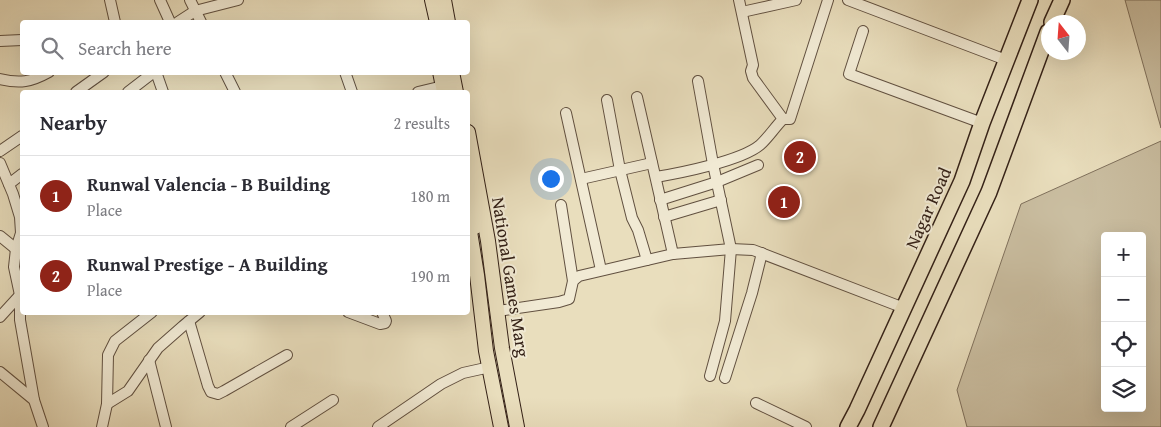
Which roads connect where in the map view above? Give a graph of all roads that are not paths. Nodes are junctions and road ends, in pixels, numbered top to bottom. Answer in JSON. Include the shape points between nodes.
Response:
{"nodes":[{"id":1,"x":110,"y":0,"type":"edge"},
{"id":2,"x":160,"y":0,"type":"edge"},
{"id":3,"x":190,"y":0,"type":"edge"},
{"id":4,"x":238,"y":0,"type":"edge"},
{"id":5,"x":427,"y":0,"type":"edge"},
{"id":6,"x":432,"y":0,"type":"edge"},
{"id":7,"x":438,"y":0,"type":"edge"},
{"id":8,"x":444,"y":0,"type":"edge"},
{"id":9,"x":739,"y":0,"type":"edge"},
{"id":10,"x":796,"y":0,"type":"edge"},
{"id":11,"x":828,"y":0,"type":"edge"},
{"id":12,"x":848,"y":0,"type":"edge"},
{"id":13,"x":1030,"y":0,"type":"edge"},
{"id":14,"x":1062,"y":0,"type":"edge"},
{"id":15,"x":195,"y":11,"type":"junction"},
{"id":16,"x":742,"y":12,"type":"junction"},
{"id":17,"x":1055,"y":15,"type":"edge"},
{"id":18,"x":115,"y":20,"type":"edge"},
{"id":19,"x":169,"y":20,"type":"edge"},
{"id":20,"x":181,"y":20,"type":"edge"},
{"id":21,"x":200,"y":20,"type":"edge"},
{"id":22,"x":431,"y":20,"type":"edge"},
{"id":23,"x":437,"y":20,"type":"edge"},
{"id":24,"x":442,"y":20,"type":"edge"},
{"id":25,"x":448,"y":20,"type":"edge"},
{"id":26,"x":863,"y":31,"type":"dead end"},
{"id":27,"x":20,"y":40,"type":"edge"},
{"id":28,"x":0,"y":41,"type":"edge"},
{"id":29,"x":1041,"y":51,"type":"edge"},
{"id":30,"x":1006,"y":60,"type":"junction"},
{"id":31,"x":43,"y":75,"type":"edge"},
{"id":32,"x":100,"y":75,"type":"edge"},
{"id":33,"x":151,"y":75,"type":"edge"},
{"id":34,"x":156,"y":75,"type":"edge"},
{"id":35,"x":226,"y":75,"type":"edge"},
{"id":36,"x":346,"y":75,"type":"edge"},
{"id":37,"x":0,"y":79,"type":"edge"},
{"id":38,"x":448,"y":79,"type":"edge"},
{"id":39,"x":698,"y":81,"type":"dead end"},
{"id":40,"x":79,"y":90,"type":"edge"},
{"id":41,"x":131,"y":90,"type":"edge"},
{"id":42,"x":162,"y":90,"type":"edge"},
{"id":43,"x":234,"y":90,"type":"edge"},
{"id":44,"x":351,"y":90,"type":"edge"},
{"id":45,"x":423,"y":90,"type":"edge"},
{"id":46,"x":455,"y":90,"type":"edge"},
{"id":47,"x":458,"y":90,"type":"edge"},
{"id":48,"x":637,"y":98,"type":"dead end"},
{"id":49,"x":607,"y":100,"type":"dead end"},
{"id":50,"x":566,"y":113,"type":"dead end"},
{"id":51,"x":783,"y":119,"type":"junction"},
{"id":52,"x":982,"y":123,"type":"junction"},
{"id":53,"x":20,"y":137,"type":"edge"},
{"id":54,"x":470,"y":143,"type":"edge"},
{"id":55,"x":0,"y":151,"type":"edge"},
{"id":56,"x":0,"y":163,"type":"edge"},
{"id":57,"x":652,"y":163,"type":"junction"},
{"id":58,"x":713,"y":164,"type":"junction"},
{"id":59,"x":758,"y":165,"type":"dead end"},
{"id":60,"x":470,"y":170,"type":"edge"},
{"id":61,"x":620,"y":170,"type":"junction"},
{"id":62,"x":20,"y":176,"type":"edge"},
{"id":63,"x":656,"y":177,"type":"junction"},
{"id":64,"x":581,"y":178,"type":"junction"},
{"id":65,"x":717,"y":182,"type":"junction"},
{"id":66,"x":9,"y":184,"type":"junction"},
{"id":67,"x":470,"y":199,"type":"edge"},
{"id":68,"x":660,"y":200,"type":"junction"},
{"id":69,"x":721,"y":200,"type":"junction"},
{"id":70,"x":20,"y":205,"type":"edge"},
{"id":71,"x":561,"y":205,"type":"dead end"},
{"id":72,"x":664,"y":218,"type":"junction"},
{"id":73,"x":470,"y":231,"type":"edge"},
{"id":74,"x":0,"y":236,"type":"edge"},
{"id":75,"x":20,"y":239,"type":"edge"},
{"id":76,"x":731,"y":249,"type":"junction"},
{"id":77,"x":16,"y":250,"type":"junction"},
{"id":78,"x":762,"y":253,"type":"junction"},
{"id":79,"x":673,"y":254,"type":"junction"},
{"id":80,"x":647,"y":260,"type":"junction"},
{"id":81,"x":18,"y":264,"type":"edge"},
{"id":82,"x":601,"y":270,"type":"junction"},
{"id":83,"x":573,"y":281,"type":"junction"},
{"id":84,"x":20,"y":295,"type":"junction"},
{"id":85,"x":904,"y":308,"type":"junction"},
{"id":86,"x":498,"y":311,"type":"junction"},
{"id":87,"x":481,"y":314,"type":"junction"},
{"id":88,"x":148,"y":315,"type":"edge"},
{"id":89,"x":196,"y":315,"type":"edge"},
{"id":90,"x":356,"y":315,"type":"edge"},
{"id":91,"x":383,"y":315,"type":"edge"},
{"id":92,"x":0,"y":317,"type":"edge"},
{"id":93,"x":189,"y":321,"type":"junction"},
{"id":94,"x":288,"y":355,"type":"dead end"},
{"id":95,"x":149,"y":360,"type":"junction"},
{"id":96,"x":490,"y":367,"type":"junction"},
{"id":97,"x":710,"y":376,"type":"dead end"},
{"id":98,"x":2,"y":378,"type":"edge"},
{"id":99,"x":725,"y":378,"type":"dead end"},
{"id":100,"x":34,"y":400,"type":"junction"},
{"id":101,"x":333,"y":400,"type":"dead end"},
{"id":102,"x":756,"y":403,"type":"dead end"},
{"id":103,"x":107,"y":404,"type":"junction"},
{"id":104,"x":43,"y":427,"type":"edge"},
{"id":105,"x":102,"y":427,"type":"edge"},
{"id":106,"x":166,"y":427,"type":"edge"},
{"id":107,"x":291,"y":427,"type":"edge"},
{"id":108,"x":378,"y":427,"type":"edge"},
{"id":109,"x":501,"y":427,"type":"edge"},
{"id":110,"x":517,"y":427,"type":"edge"},
{"id":111,"x":806,"y":427,"type":"edge"},
{"id":112,"x":848,"y":427,"type":"edge"},
{"id":113,"x":881,"y":427,"type":"edge"}],
"edges":[{"from":1,"to":18,"type":"street"},
{"from":2,"to":19,"type":"street"},
{"from":3,"to":15,"type":"street"},
{"from":4,"to":15,"type":"street"},
{"from":5,"to":22,"type":"main road"},
{"from":6,"to":23,"type":"main road"},
{"from":7,"to":24,"type":"main road"},
{"from":8,"to":25,"type":"main road"},
{"from":9,"to":16,"type":"street"},
{"from":10,"to":16,"type":"street"},
{"from":11,"to":51,"type":"street","via":[[792,115],[790,119]]},
{"from":12,"to":30,"type":"street"},
{"from":13,"to":30,"type":"highway","name":"Nagar Road"},
{"from":14,"to":17,"type":"highway"},
{"from":15,"to":20,"type":"street"},
{"from":15,"to":21,"type":"street"},
{"from":16,"to":51,"type":"street","via":[[753,78]]},
{"from":26,"to":52,"type":"street","via":[[849,74]]},
{"from":27,"to":28,"type":"street"},
{"from":29,"to":113,"type":"highway","via":[[989,192]]},
{"from":30,"to":52,"type":"highway","name":"Nagar Road"},
{"from":31,"to":37,"type":"street","via":[[15,83]]},
{"from":32,"to":40,"type":"street"},
{"from":33,"to":41,"type":"street"},
{"from":34,"to":42,"type":"street"},
{"from":35,"to":43,"type":"street"},
{"from":36,"to":44,"type":"street"},
{"from":38,"to":45,"type":"street"},
{"from":38,"to":46,"type":"main road"},
{"from":38,"to":47,"type":"main road"},
{"from":39,"to":58,"type":"street"},
{"from":48,"to":57,"type":"street"},
{"from":49,"to":61,"type":"street"},
{"from":50,"to":64,"type":"street"},
{"from":51,"to":58,"type":"street","via":[[761,145]]},
{"from":52,"to":85,"type":"highway","name":"Nagar Road","via":[[960,186]]},
{"from":53,"to":55,"type":"street"},
{"from":54,"to":86,"type":"main road","name":"National Games Marg"},
{"from":56,"to":66,"type":"street"},
{"from":57,"to":61,"type":"street"},
{"from":57,"to":63,"type":"street"},
{"from":58,"to":63,"type":"street"},
{"from":58,"to":65,"type":"street"},
{"from":59,"to":65,"type":"street"},
{"from":60,"to":86,"type":"main road","via":[[490,298]]},
{"from":61,"to":64,"type":"street"},
{"from":61,"to":80,"type":"street"},
{"from":62,"to":66,"type":"street"},
{"from":63,"to":68,"type":"street"},
{"from":64,"to":82,"type":"street"},
{"from":65,"to":68,"type":"street"},
{"from":65,"to":69,"type":"street"},
{"from":66,"to":70,"type":"street"},
{"from":67,"to":87,"type":"main road","via":[[486,299]]},
{"from":68,"to":72,"type":"street"},
{"from":69,"to":72,"type":"street"},
{"from":69,"to":76,"type":"street"},
{"from":71,"to":83,"type":"street"},
{"from":72,"to":79,"type":"street"},
{"from":73,"to":87,"type":"main road","name":"National Games Marg"},
{"from":74,"to":77,"type":"street"},
{"from":75,"to":77,"type":"street"},
{"from":76,"to":78,"type":"street"},
{"from":76,"to":79,"type":"street"},
{"from":76,"to":97,"type":"street","via":[[724,321]]},
{"from":77,"to":81,"type":"street"},
{"from":78,"to":85,"type":"street"},
{"from":78,"to":99,"type":"street"},
{"from":79,"to":80,"type":"street"},
{"from":80,"to":82,"type":"street"},
{"from":81,"to":84,"type":"street"},
{"from":82,"to":83,"type":"street"},
{"from":83,"to":86,"type":"street","via":[[568,299]]},
{"from":84,"to":92,"type":"street"},
{"from":84,"to":100,"type":"street","via":[[20,320]]},
{"from":85,"to":112,"type":"highway","name":"Nagar Road"},
{"from":86,"to":110,"type":"main road","name":"National Games Marg"},
{"from":87,"to":96,"type":"main road","name":"National Games Marg"},
{"from":88,"to":103,"type":"street","via":[[111,347]]},
{"from":89,"to":93,"type":"street"},
{"from":90,"to":91,"type":"street","via":[[380,324],[386,321]]},
{"from":93,"to":94,"type":"street","via":[[211,392],[218,394]]},
{"from":93,"to":95,"type":"street"},
{"from":95,"to":103,"type":"street","via":[[128,391]]},
{"from":95,"to":106,"type":"street"},
{"from":96,"to":108,"type":"street","via":[[463,373],[441,384]]},
{"from":96,"to":109,"type":"main road","name":"National Games Marg"},
{"from":98,"to":100,"type":"street"},
{"from":100,"to":104,"type":"street"},
{"from":101,"to":107,"type":"street"},
{"from":102,"to":111,"type":"street"},
{"from":103,"to":105,"type":"street"}]}
